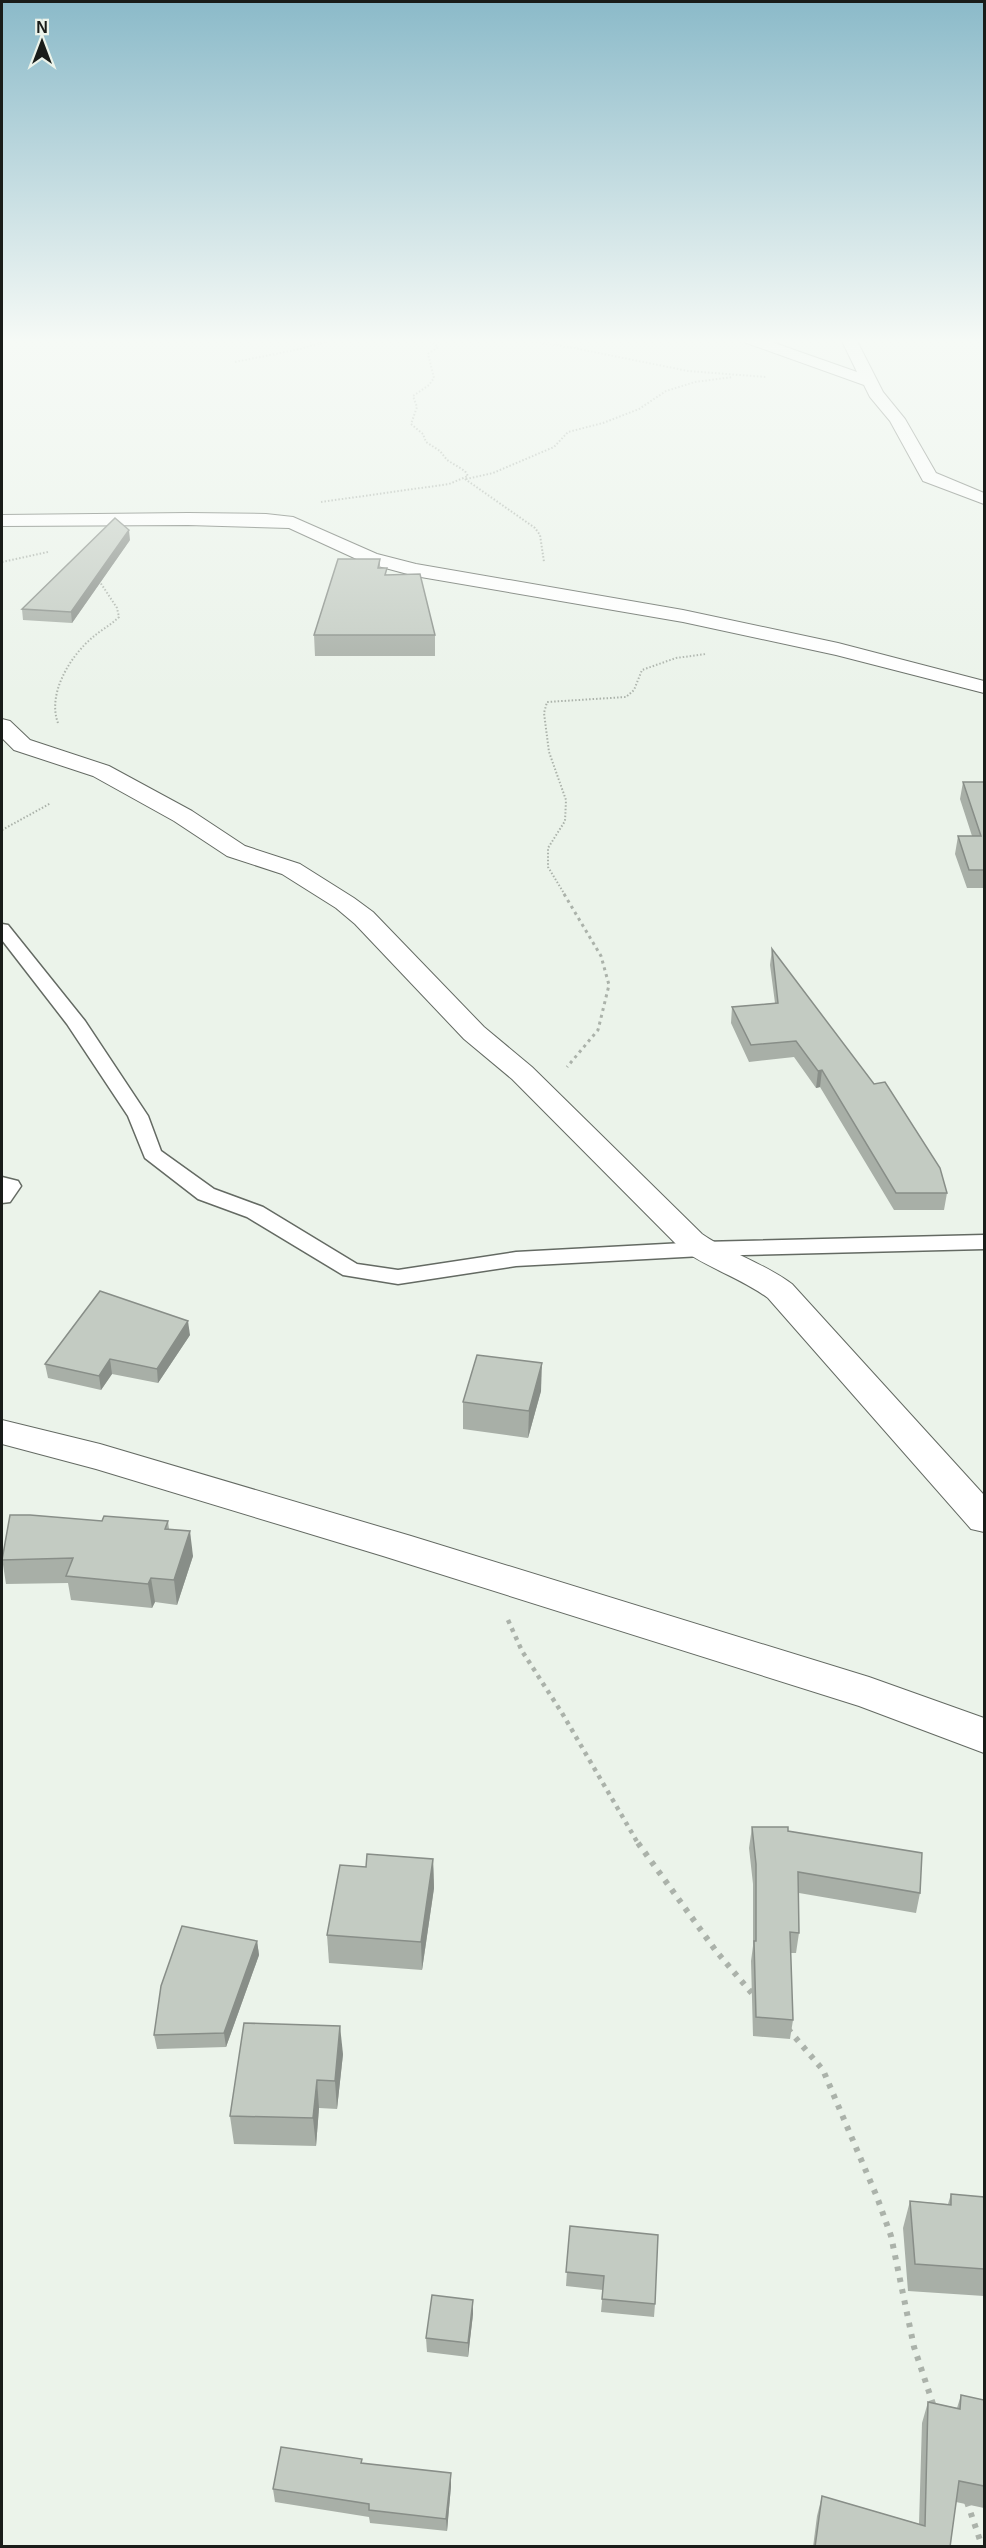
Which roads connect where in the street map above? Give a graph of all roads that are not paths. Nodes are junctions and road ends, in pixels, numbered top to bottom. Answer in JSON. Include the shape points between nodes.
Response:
{"nodes":[{"id":1,"x":918,"y":458,"type":"edge"},
{"id":2,"x":984,"y":499,"type":"edge"},
{"id":3,"x":2,"y":521,"type":"edge"},
{"id":4,"x":984,"y":687,"type":"edge"},
{"id":5,"x":2,"y":726,"type":"edge"},
{"id":6,"x":2,"y":929,"type":"edge"},
{"id":7,"x":2,"y":1183,"type":"edge"},
{"id":8,"x":2,"y":1197,"type":"edge"},
{"id":9,"x":984,"y":1242,"type":"edge"},
{"id":10,"x":702,"y":1249,"type":"junction"},
{"id":11,"x":2,"y":1432,"type":"edge"},
{"id":12,"x":984,"y":1519,"type":"edge"},
{"id":13,"x":984,"y":1736,"type":"edge"}],
"edges":[{"from":1,"to":2,"type":"street","via":[[929,477]]},
{"from":3,"to":4,"type":"street","via":[[293,523],[370,558],[415,570],[683,616],[838,649]]},
{"from":5,"to":10,"type":"street","via":[[22,745],[101,771],[236,851],[291,869],[345,903],[474,1033]]},
{"from":6,"to":10,"type":"lane","via":[[75,1021],[138,1116],[153,1154],[206,1194],[255,1212],[351,1270],[398,1277],[516,1259]]},
{"from":7,"to":8,"type":"lane","via":[[10,1186]]},
{"from":9,"to":10,"type":"lane"},
{"from":10,"to":12,"type":"street","via":[[780,1292]]},
{"from":11,"to":13,"type":"street","via":[[112,1460],[487,1574],[869,1693]]}]}
